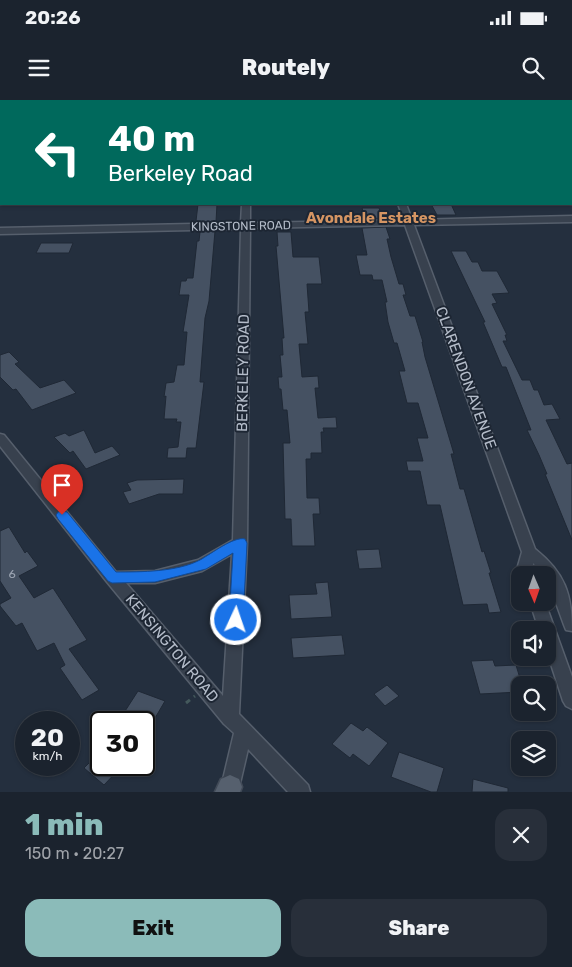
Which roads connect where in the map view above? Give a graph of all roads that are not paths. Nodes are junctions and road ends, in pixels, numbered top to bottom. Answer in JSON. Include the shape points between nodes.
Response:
{"nodes":[{"id":1,"x":246,"y":205,"type":"edge"},
{"id":2,"x":402,"y":205,"type":"edge"},
{"id":3,"x":572,"y":219,"type":"edge"},
{"id":4,"x":409,"y":223,"type":"junction"},
{"id":5,"x":246,"y":226,"type":"junction"},
{"id":6,"x":0,"y":231,"type":"edge"},
{"id":7,"x":0,"y":438,"type":"edge"},
{"id":8,"x":240,"y":543,"type":"junction"},
{"id":9,"x":529,"y":552,"type":"junction"},
{"id":10,"x":525,"y":566,"type":"edge"},
{"id":11,"x":112,"y":578,"type":"junction"},
{"id":12,"x":572,"y":625,"type":"edge"},
{"id":13,"x":556,"y":656,"type":"edge"},
{"id":14,"x":572,"y":701,"type":"edge"},
{"id":15,"x":230,"y":718,"type":"junction"},
{"id":16,"x":243,"y":732,"type":"junction"},
{"id":17,"x":229,"y":790,"type":"edge"},
{"id":18,"x":301,"y":792,"type":"edge"}],
"edges":[{"from":1,"to":5,"type":"street","name":"BERKELEY ROAD"},
{"from":2,"to":4,"type":"street","name":"CLARENDON AVENUE"},
{"from":3,"to":4,"type":"street","name":"KINGSTONE ROAD"},
{"from":4,"to":5,"type":"street","name":"KINGSTONE ROAD"},
{"from":4,"to":9,"type":"street","name":"CLARENDON AVENUE"},
{"from":5,"to":6,"type":"street","name":"KINGSTONE ROAD"},
{"from":5,"to":8,"type":"street","name":"BERKELEY ROAD"},
{"from":7,"to":11,"type":"street","name":"KENSINGTON ROAD"},
{"from":8,"to":11,"type":"street","via":[[202,566],[155,577]]},
{"from":8,"to":15,"type":"street","name":"BERKELEY ROAD"},
{"from":9,"to":10,"type":"street","name":"CLARENDON AVENUE"},
{"from":9,"to":12,"type":"street","name":"CLARENDON AVENUE","via":[[545,565],[555,580]]},
{"from":11,"to":15,"type":"street","name":"KENSINGTON ROAD"},
{"from":13,"to":14,"type":"street"},
{"from":15,"to":16,"type":"street","name":"KENSINGTON ROAD"},
{"from":16,"to":17,"type":"street"},
{"from":16,"to":18,"type":"street","name":"KENSINGTON ROAD"}]}
